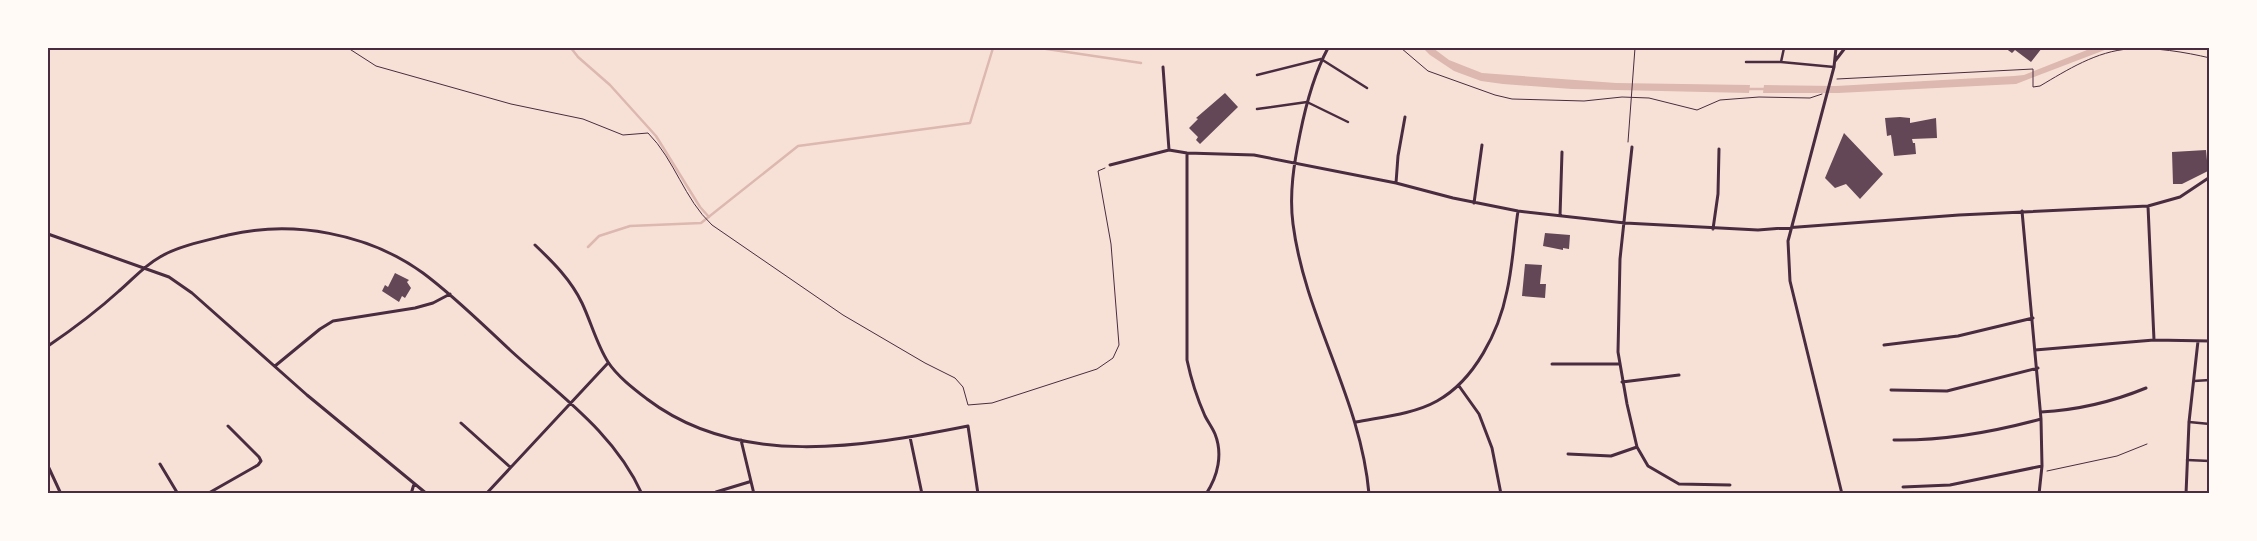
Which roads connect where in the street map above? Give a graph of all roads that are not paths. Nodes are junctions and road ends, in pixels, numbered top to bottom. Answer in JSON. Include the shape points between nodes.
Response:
{"nodes":[{"id":1,"x":1328,"y":48,"type":"edge"},
{"id":2,"x":1784,"y":48,"type":"edge"},
{"id":3,"x":1836,"y":48,"type":"edge"},
{"id":4,"x":1845,"y":48,"type":"edge"},
{"id":5,"x":1322,"y":59,"type":"junction"},
{"id":6,"x":1746,"y":62,"type":"dead end"},
{"id":7,"x":1781,"y":62,"type":"junction"},
{"id":8,"x":1835,"y":62,"type":"junction"},
{"id":9,"x":1163,"y":67,"type":"dead end"},
{"id":10,"x":1834,"y":67,"type":"junction"},
{"id":11,"x":1257,"y":75,"type":"dead end"},
{"id":12,"x":1367,"y":88,"type":"dead end"},
{"id":13,"x":1307,"y":102,"type":"junction"},
{"id":14,"x":1257,"y":109,"type":"dead end"},
{"id":15,"x":1405,"y":117,"type":"dead end"},
{"id":16,"x":1348,"y":122,"type":"dead end"},
{"id":17,"x":1482,"y":145,"type":"dead end"},
{"id":18,"x":1632,"y":147,"type":"road end"},
{"id":19,"x":1719,"y":149,"type":"dead end"},
{"id":20,"x":1169,"y":150,"type":"junction"},
{"id":21,"x":1562,"y":152,"type":"dead end"},
{"id":22,"x":1187,"y":153,"type":"junction"},
{"id":23,"x":1295,"y":162,"type":"junction"},
{"id":24,"x":1110,"y":165,"type":"road end"},
{"id":25,"x":2210,"y":177,"type":"edge"},
{"id":26,"x":1396,"y":183,"type":"junction"},
{"id":27,"x":1474,"y":203,"type":"junction"},
{"id":28,"x":2148,"y":206,"type":"junction"},
{"id":29,"x":1518,"y":211,"type":"junction"},
{"id":30,"x":2022,"y":211,"type":"junction"},
{"id":31,"x":1560,"y":216,"type":"junction"},
{"id":32,"x":1625,"y":223,"type":"junction"},
{"id":33,"x":1791,"y":227,"type":"junction"},
{"id":34,"x":1713,"y":229,"type":"junction"},
{"id":35,"x":48,"y":234,"type":"edge"},
{"id":36,"x":535,"y":245,"type":"dead end"},
{"id":37,"x":144,"y":266,"type":"junction"},
{"id":38,"x":450,"y":294,"type":"junction"},
{"id":39,"x":2033,"y":318,"type":"junction"},
{"id":40,"x":2154,"y":340,"type":"junction"},
{"id":41,"x":2210,"y":340,"type":"edge"},
{"id":42,"x":2198,"y":341,"type":"junction"},
{"id":43,"x":1884,"y":345,"type":"dead end"},
{"id":44,"x":48,"y":346,"type":"edge"},
{"id":45,"x":2035,"y":350,"type":"junction"},
{"id":46,"x":608,"y":363,"type":"junction"},
{"id":47,"x":1552,"y":364,"type":"dead end"},
{"id":48,"x":1620,"y":364,"type":"junction"},
{"id":49,"x":275,"y":366,"type":"junction"},
{"id":50,"x":2038,"y":368,"type":"junction"},
{"id":51,"x":1679,"y":376,"type":"dead end"},
{"id":52,"x":2210,"y":380,"type":"edge"},
{"id":53,"x":2193,"y":381,"type":"junction"},
{"id":54,"x":1622,"y":382,"type":"junction"},
{"id":55,"x":1459,"y":386,"type":"junction"},
{"id":56,"x":2146,"y":388,"type":"dead end"},
{"id":57,"x":1891,"y":390,"type":"dead end"},
{"id":58,"x":570,"y":403,"type":"junction"},
{"id":59,"x":2041,"y":412,"type":"junction"},
{"id":60,"x":2041,"y":419,"type":"junction"},
{"id":61,"x":1356,"y":422,"type":"junction"},
{"id":62,"x":2189,"y":422,"type":"junction"},
{"id":63,"x":461,"y":423,"type":"dead end"},
{"id":64,"x":2210,"y":424,"type":"edge"},
{"id":65,"x":228,"y":426,"type":"dead end"},
{"id":66,"x":910,"y":437,"type":"junction"},
{"id":67,"x":741,"y":440,"type":"junction"},
{"id":68,"x":1894,"y":440,"type":"dead end"},
{"id":69,"x":1638,"y":448,"type":"junction"},
{"id":70,"x":1568,"y":454,"type":"dead end"},
{"id":71,"x":2187,"y":460,"type":"junction"},
{"id":72,"x":2210,"y":462,"type":"edge"},
{"id":73,"x":160,"y":464,"type":"dead end"},
{"id":74,"x":48,"y":466,"type":"edge"},
{"id":75,"x":2042,"y":466,"type":"junction"},
{"id":76,"x":510,"y":467,"type":"junction"},
{"id":77,"x":750,"y":482,"type":"junction"},
{"id":78,"x":414,"y":484,"type":"junction"},
{"id":79,"x":1730,"y":485,"type":"dead end"},
{"id":80,"x":1903,"y":487,"type":"dead end"},
{"id":81,"x":716,"y":492,"type":"dead end"},
{"id":82,"x":61,"y":494,"type":"edge"},
{"id":83,"x":178,"y":494,"type":"edge"},
{"id":84,"x":207,"y":494,"type":"edge"},
{"id":85,"x":412,"y":494,"type":"edge"},
{"id":86,"x":427,"y":494,"type":"edge"},
{"id":87,"x":486,"y":494,"type":"edge"},
{"id":88,"x":642,"y":494,"type":"edge"},
{"id":89,"x":754,"y":494,"type":"edge"},
{"id":90,"x":922,"y":494,"type":"edge"},
{"id":91,"x":978,"y":494,"type":"edge"},
{"id":92,"x":1206,"y":494,"type":"edge"},
{"id":93,"x":1369,"y":494,"type":"edge"},
{"id":94,"x":1501,"y":494,"type":"edge"},
{"id":95,"x":1842,"y":494,"type":"edge"},
{"id":96,"x":2039,"y":494,"type":"edge"},
{"id":97,"x":2186,"y":494,"type":"edge"}],
"edges":[{"from":1,"to":5,"type":"street"},
{"from":2,"to":7,"type":"street"},
{"from":3,"to":8,"type":"street"},
{"from":4,"to":8,"type":"street"},
{"from":5,"to":11,"type":"street"},
{"from":5,"to":12,"type":"street"},
{"from":5,"to":13,"type":"street"},
{"from":6,"to":7,"type":"street"},
{"from":7,"to":10,"type":"street"},
{"from":8,"to":10,"type":"street"},
{"from":9,"to":20,"type":"street"},
{"from":10,"to":33,"type":"street"},
{"from":13,"to":14,"type":"street"},
{"from":13,"to":16,"type":"street"},
{"from":13,"to":23,"type":"street"},
{"from":15,"to":26,"type":"street"},
{"from":17,"to":27,"type":"street"},
{"from":18,"to":32,"type":"street"},
{"from":19,"to":34,"type":"street"},
{"from":20,"to":22,"type":"street"},
{"from":20,"to":24,"type":"street"},
{"from":21,"to":31,"type":"street"},
{"from":22,"to":23,"type":"street","via":[[1254,155]]},
{"from":22,"to":92,"type":"street","via":[[1187,360],[1191,379],[1215,433],[1219,451],[1214,482]]},
{"from":23,"to":26,"type":"street"},
{"from":23,"to":61,"type":"street","via":[[1293,222],[1299,260]]},
{"from":25,"to":28,"type":"street","via":[[2180,197]]},
{"from":26,"to":27,"type":"street"},
{"from":27,"to":29,"type":"street"},
{"from":28,"to":30,"type":"street"},
{"from":28,"to":40,"type":"street"},
{"from":29,"to":31,"type":"street"},
{"from":29,"to":55,"type":"street","via":[[1508,291],[1498,322],[1483,352]]},
{"from":30,"to":33,"type":"street"},
{"from":30,"to":39,"type":"street"},
{"from":31,"to":32,"type":"street"},
{"from":32,"to":34,"type":"street"},
{"from":32,"to":48,"type":"street","via":[[1618,295]]},
{"from":33,"to":34,"type":"street"},
{"from":33,"to":95,"type":"street","via":[[1789,275]]},
{"from":35,"to":37,"type":"street"},
{"from":36,"to":46,"type":"street","via":[[558,267],[581,301]]},
{"from":37,"to":38,"type":"street","via":[[162,255],[235,233],[270,228],[303,230],[332,234],[391,253]]},
{"from":37,"to":44,"type":"street","via":[[101,306]]},
{"from":37,"to":49,"type":"street","via":[[169,277],[192,293]]},
{"from":38,"to":49,"type":"street","via":[[415,308],[333,321]]},
{"from":38,"to":58,"type":"street"},
{"from":39,"to":43,"type":"street","via":[[1958,336]]},
{"from":39,"to":45,"type":"street"},
{"from":40,"to":42,"type":"street"},
{"from":40,"to":45,"type":"street"},
{"from":41,"to":42,"type":"street"},
{"from":42,"to":53,"type":"street"},
{"from":45,"to":50,"type":"street"},
{"from":46,"to":58,"type":"street"},
{"from":46,"to":67,"type":"street","via":[[667,414],[702,430]]},
{"from":47,"to":48,"type":"street"},
{"from":48,"to":54,"type":"street"},
{"from":49,"to":78,"type":"street"},
{"from":50,"to":57,"type":"street","via":[[1947,391]]},
{"from":50,"to":59,"type":"street"},
{"from":51,"to":54,"type":"street"},
{"from":52,"to":53,"type":"street"},
{"from":53,"to":62,"type":"street"},
{"from":54,"to":69,"type":"street"},
{"from":55,"to":61,"type":"street","via":[[1430,404]]},
{"from":55,"to":94,"type":"street","via":[[1479,414],[1492,448]]},
{"from":56,"to":59,"type":"street","via":[[2118,400]]},
{"from":58,"to":76,"type":"street"},
{"from":58,"to":88,"type":"street","via":[[612,444],[635,477]]},
{"from":59,"to":60,"type":"street"},
{"from":60,"to":68,"type":"street","via":[[1970,435]]},
{"from":60,"to":75,"type":"street"},
{"from":61,"to":93,"type":"street"},
{"from":62,"to":64,"type":"street"},
{"from":62,"to":71,"type":"street"},
{"from":63,"to":76,"type":"street"},
{"from":65,"to":84,"type":"street","via":[[261,462]]},
{"from":66,"to":67,"type":"street","via":[[821,447],[781,447]]},
{"from":66,"to":90,"type":"street"},
{"from":66,"to":91,"type":"street","via":[[968,426]]},
{"from":67,"to":77,"type":"street"},
{"from":69,"to":70,"type":"street","via":[[1611,456]]},
{"from":69,"to":79,"type":"street","via":[[1648,466],[1680,484]]},
{"from":71,"to":72,"type":"street"},
{"from":71,"to":97,"type":"street"},
{"from":73,"to":83,"type":"street"},
{"from":74,"to":82,"type":"street"},
{"from":75,"to":80,"type":"street","via":[[1950,485]]},
{"from":75,"to":96,"type":"street"},
{"from":76,"to":87,"type":"street"},
{"from":77,"to":81,"type":"street"},
{"from":77,"to":89,"type":"street"},
{"from":78,"to":85,"type":"street"},
{"from":78,"to":86,"type":"street"}]}
